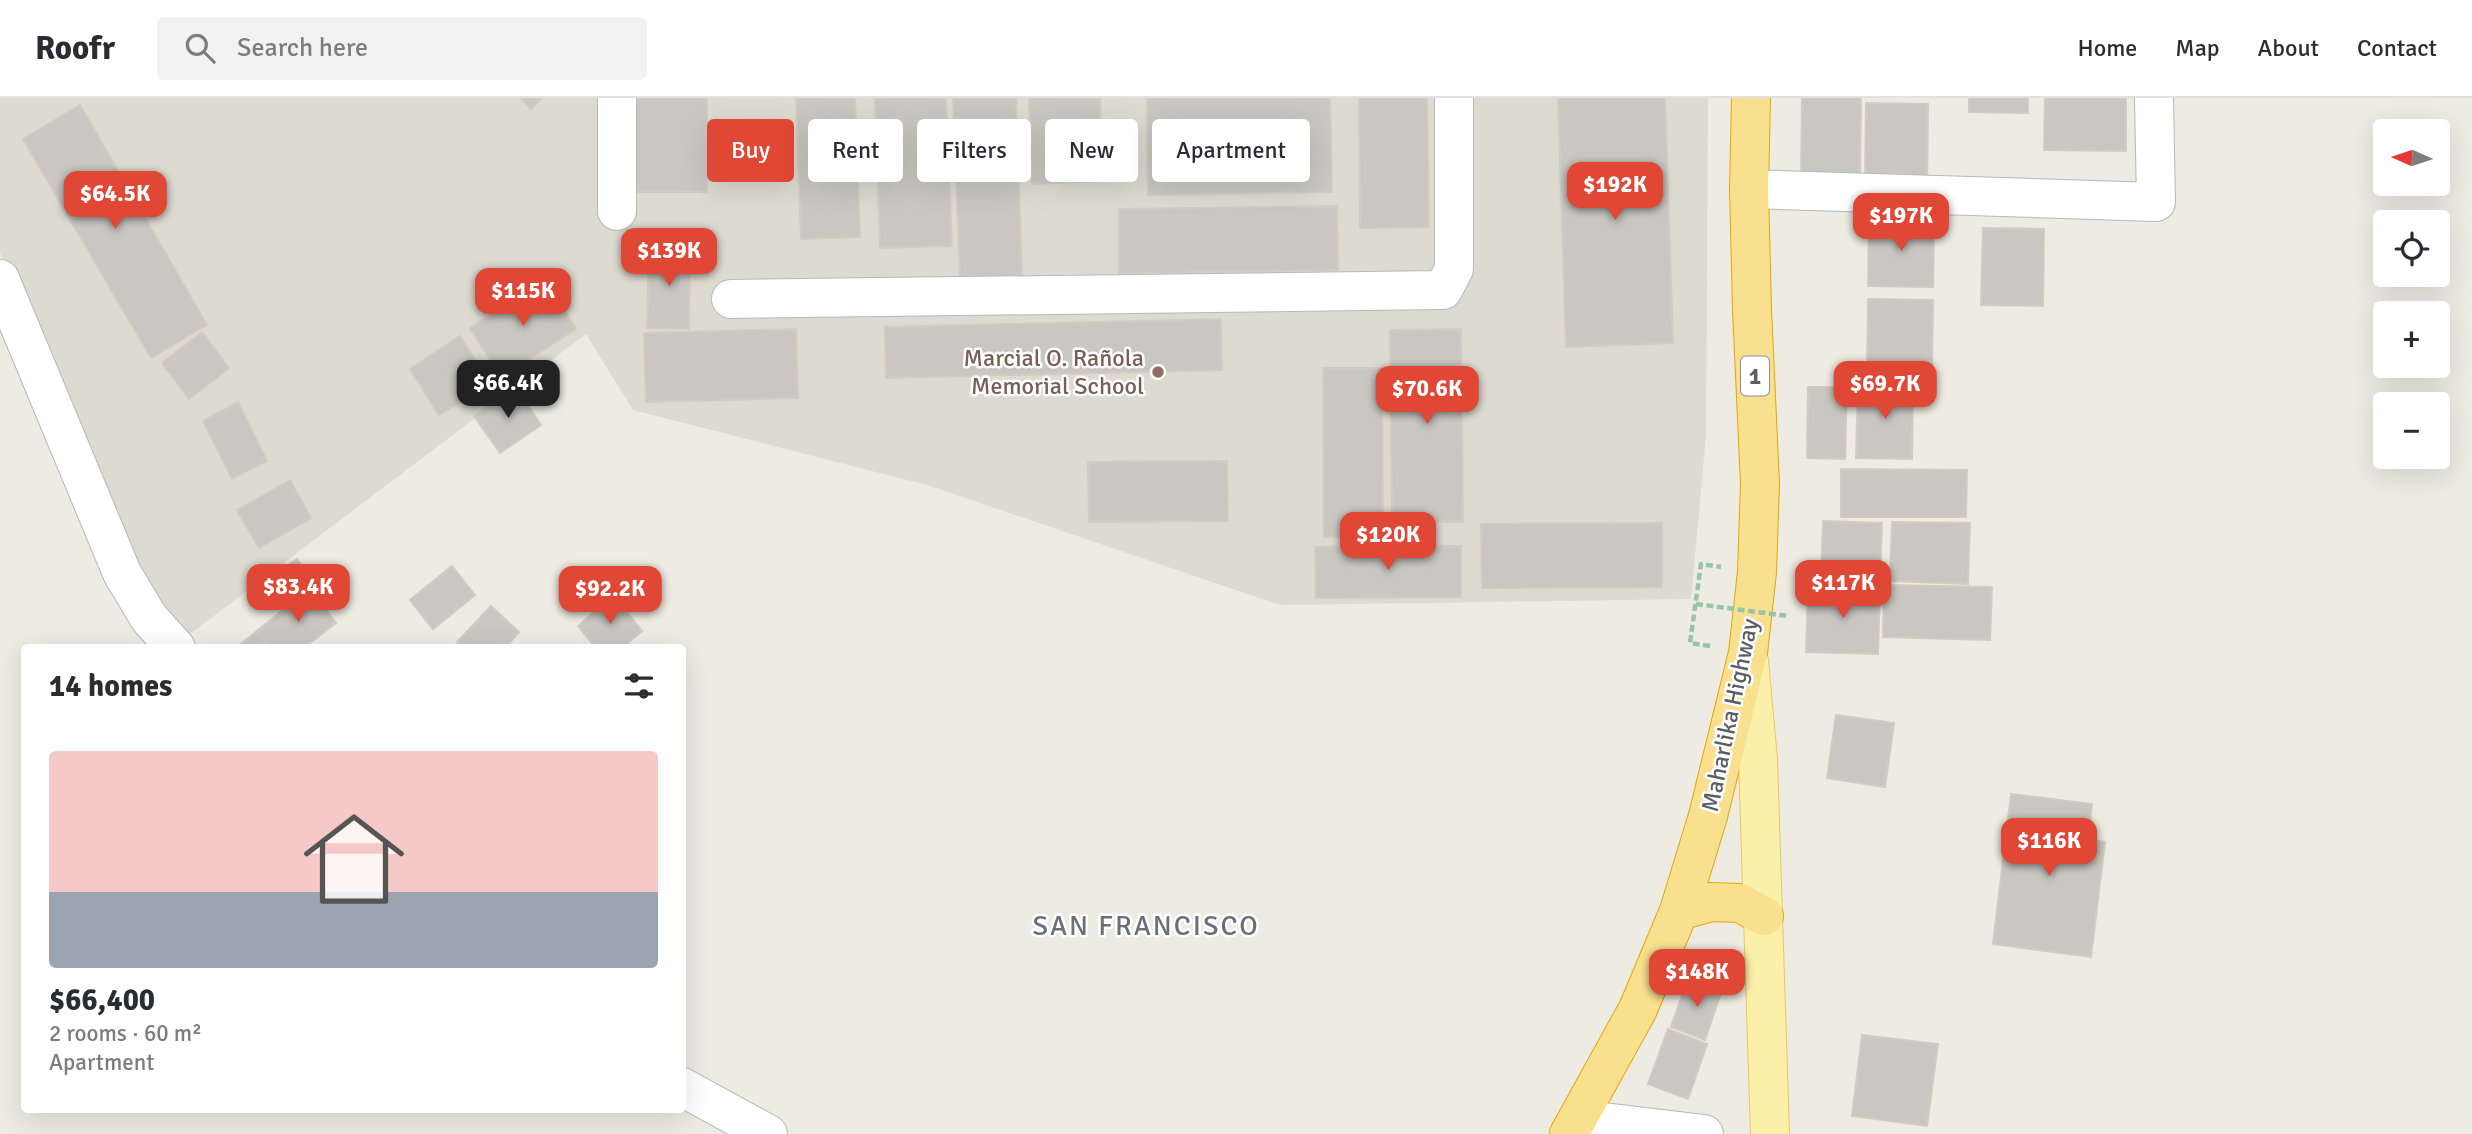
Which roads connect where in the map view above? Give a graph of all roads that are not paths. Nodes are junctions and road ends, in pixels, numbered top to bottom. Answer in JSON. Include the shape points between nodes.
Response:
{"nodes":[{"id":1,"x":617,"y":98,"type":"edge"},
{"id":2,"x":1454,"y":98,"type":"edge"},
{"id":3,"x":1751,"y":98,"type":"edge"},
{"id":4,"x":2154,"y":98,"type":"edge"},
{"id":5,"x":1749,"y":189,"type":"junction"},
{"id":6,"x":617,"y":211,"type":"dead end"},
{"id":7,"x":0,"y":279,"type":"edge"},
{"id":8,"x":731,"y":299,"type":"dead end"},
{"id":9,"x":172,"y":644,"type":"edge"},
{"id":10,"x":1748,"y":653,"type":"junction"},
{"id":11,"x":1679,"y":911,"type":"junction"},
{"id":12,"x":1764,"y":916,"type":"junction"},
{"id":13,"x":686,"y":1089,"type":"edge"},
{"id":14,"x":1574,"y":1126,"type":"edge"},
{"id":15,"x":768,"y":1134,"type":"edge"},
{"id":16,"x":1704,"y":1134,"type":"edge"},
{"id":17,"x":1770,"y":1134,"type":"edge"}],
"edges":[{"from":1,"to":6,"type":"street"},
{"from":2,"to":8,"type":"street","via":[[1454,270],[1443,290]]},
{"from":3,"to":5,"type":"highway","name":"Maharlika Highway","number":"1"},
{"from":4,"to":5,"type":"street","via":[[2156,202]]},
{"from":5,"to":10,"type":"highway","name":"Maharlika Highway","number":"1","via":[[1760,484]]},
{"from":7,"to":9,"type":"street","via":[[122,572],[149,618]]},
{"from":10,"to":11,"type":"highway","name":"Maharlika Highway","number":"1"},
{"from":10,"to":12,"type":"main road"},
{"from":11,"to":12,"type":"highway","via":[[1711,902],[1740,902]]},
{"from":11,"to":14,"type":"highway","name":"Maharlika Highway","number":"1","via":[[1638,1009]]},
{"from":12,"to":17,"type":"main road"},
{"from":13,"to":15,"type":"street"},
{"from":14,"to":16,"type":"street"}]}
